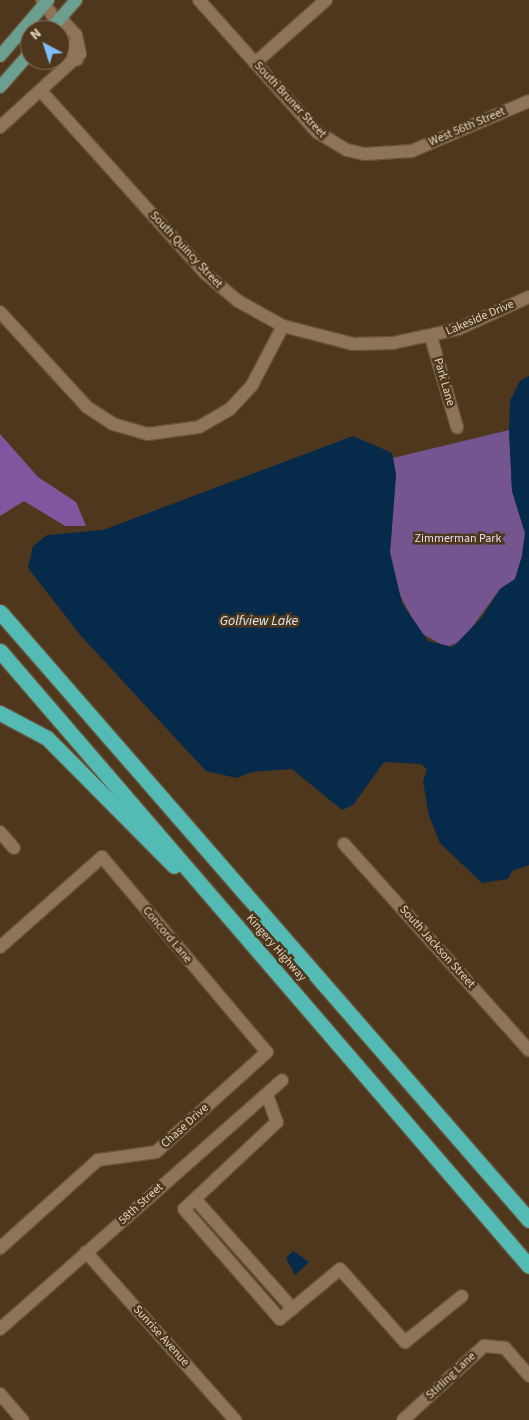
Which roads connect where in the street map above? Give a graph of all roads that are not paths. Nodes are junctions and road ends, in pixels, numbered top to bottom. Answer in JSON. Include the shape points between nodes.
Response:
{"nodes":[{"id":1,"x":76,"y":0,"type":"edge"},
{"id":2,"x":199,"y":0,"type":"edge"},
{"id":3,"x":326,"y":0,"type":"edge"},
{"id":4,"x":45,"y":1,"type":"edge"},
{"id":5,"x":52,"y":20,"type":"edge"},
{"id":6,"x":60,"y":20,"type":"edge"},
{"id":7,"x":70,"y":30,"type":"edge"},
{"id":8,"x":70,"y":50,"type":"edge"},
{"id":9,"x":0,"y":56,"type":"edge"},
{"id":10,"x":77,"y":59,"type":"junction"},
{"id":11,"x":255,"y":63,"type":"junction"},
{"id":12,"x":20,"y":64,"type":"edge"},
{"id":13,"x":0,"y":87,"type":"edge"},
{"id":14,"x":42,"y":91,"type":"junction"},
{"id":15,"x":529,"y":100,"type":"edge"},
{"id":16,"x":0,"y":127,"type":"edge"},
{"id":17,"x":404,"y":152,"type":"joint"},
{"id":18,"x":529,"y":297,"type":"edge"},
{"id":19,"x":0,"y":312,"type":"edge"},
{"id":20,"x":283,"y":326,"type":"junction"},
{"id":21,"x":430,"y":337,"type":"junction"},
{"id":22,"x":457,"y":427,"type":"dead end"},
{"id":23,"x":0,"y":612,"type":"edge"},
{"id":24,"x":0,"y":650,"type":"edge"},
{"id":25,"x":0,"y":713,"type":"edge"},
{"id":26,"x":0,"y":832,"type":"edge"},
{"id":27,"x":344,"y":844,"type":"dead end"},
{"id":28,"x":14,"y":848,"type":"dead end"},
{"id":29,"x":0,"y":947,"type":"edge"},
{"id":30,"x":265,"y":958,"type":"junction"},
{"id":31,"x":529,"y":1050,"type":"edge"},
{"id":32,"x":267,"y":1052,"type":"joint"},
{"id":33,"x":282,"y":1080,"type":"dead end"},
{"id":34,"x":267,"y":1095,"type":"junction"},
{"id":35,"x":529,"y":1220,"type":"edge"},
{"id":36,"x":0,"y":1248,"type":"edge"},
{"id":37,"x":86,"y":1252,"type":"junction"},
{"id":38,"x":529,"y":1266,"type":"edge"},
{"id":39,"x":462,"y":1296,"type":"dead end"},
{"id":40,"x":0,"y":1329,"type":"edge"},
{"id":41,"x":529,"y":1376,"type":"edge"},
{"id":42,"x":0,"y":1394,"type":"edge"},
{"id":43,"x":410,"y":1418,"type":"edge"},
{"id":44,"x":23,"y":1420,"type":"edge"},
{"id":45,"x":235,"y":1420,"type":"edge"}],
"edges":[{"from":1,"to":6,"type":"main road"},
{"from":2,"to":11,"type":"street","name":"South Bruner Street"},
{"from":3,"to":11,"type":"street"},
{"from":4,"to":5,"type":"street"},
{"from":4,"to":9,"type":"main road"},
{"from":7,"to":10,"type":"street","via":[[80,43]]},
{"from":8,"to":10,"type":"street"},
{"from":10,"to":14,"type":"street"},
{"from":11,"to":17,"type":"street","name":"South Bruner Street","via":[[330,142],[365,154]]},
{"from":12,"to":13,"type":"main road"},
{"from":14,"to":16,"type":"street"},
{"from":14,"to":20,"type":"street","name":"South Quincy Street","via":[[206,274],[238,301]]},
{"from":15,"to":17,"type":"street","name":"West 56th Street"},
{"from":18,"to":21,"type":"street","name":"Lakeside Drive"},
{"from":19,"to":20,"type":"street","via":[[87,407],[113,424],[148,434],[199,427],[242,398]]},
{"from":20,"to":21,"type":"street","name":"South Quincy Street","via":[[353,344]]},
{"from":21,"to":22,"type":"street","name":"Park Lane"},
{"from":23,"to":35,"type":"highway","name":"Kingery Highway","via":[[288,937]]},
{"from":24,"to":30,"type":"highway","name":"Kingery Highway"},
{"from":25,"to":30,"type":"highway","via":[[47,738],[67,755]]},
{"from":26,"to":28,"type":"street"},
{"from":27,"to":31,"type":"street","name":"South Jackson Street"},
{"from":29,"to":32,"type":"street","name":"Concord Lane","via":[[102,857]]},
{"from":30,"to":38,"type":"highway","name":"Kingery Highway"},
{"from":32,"to":36,"type":"street","name":"Chase Drive","via":[[156,1152],[98,1160]]},
{"from":33,"to":34,"type":"street","name":"58th Street"},
{"from":34,"to":37,"type":"street","name":"58th Street"},
{"from":34,"to":39,"type":"street","via":[[277,1122],[195,1199],[292,1308],[340,1270],[405,1342]]},
{"from":37,"to":40,"type":"street","name":"58th Street"},
{"from":37,"to":45,"type":"street","name":"Sunrise Avenue"},
{"from":41,"to":43,"type":"street","name":"Stirling Lane","via":[[505,1348],[484,1346]]},
{"from":42,"to":44,"type":"street"}]}
